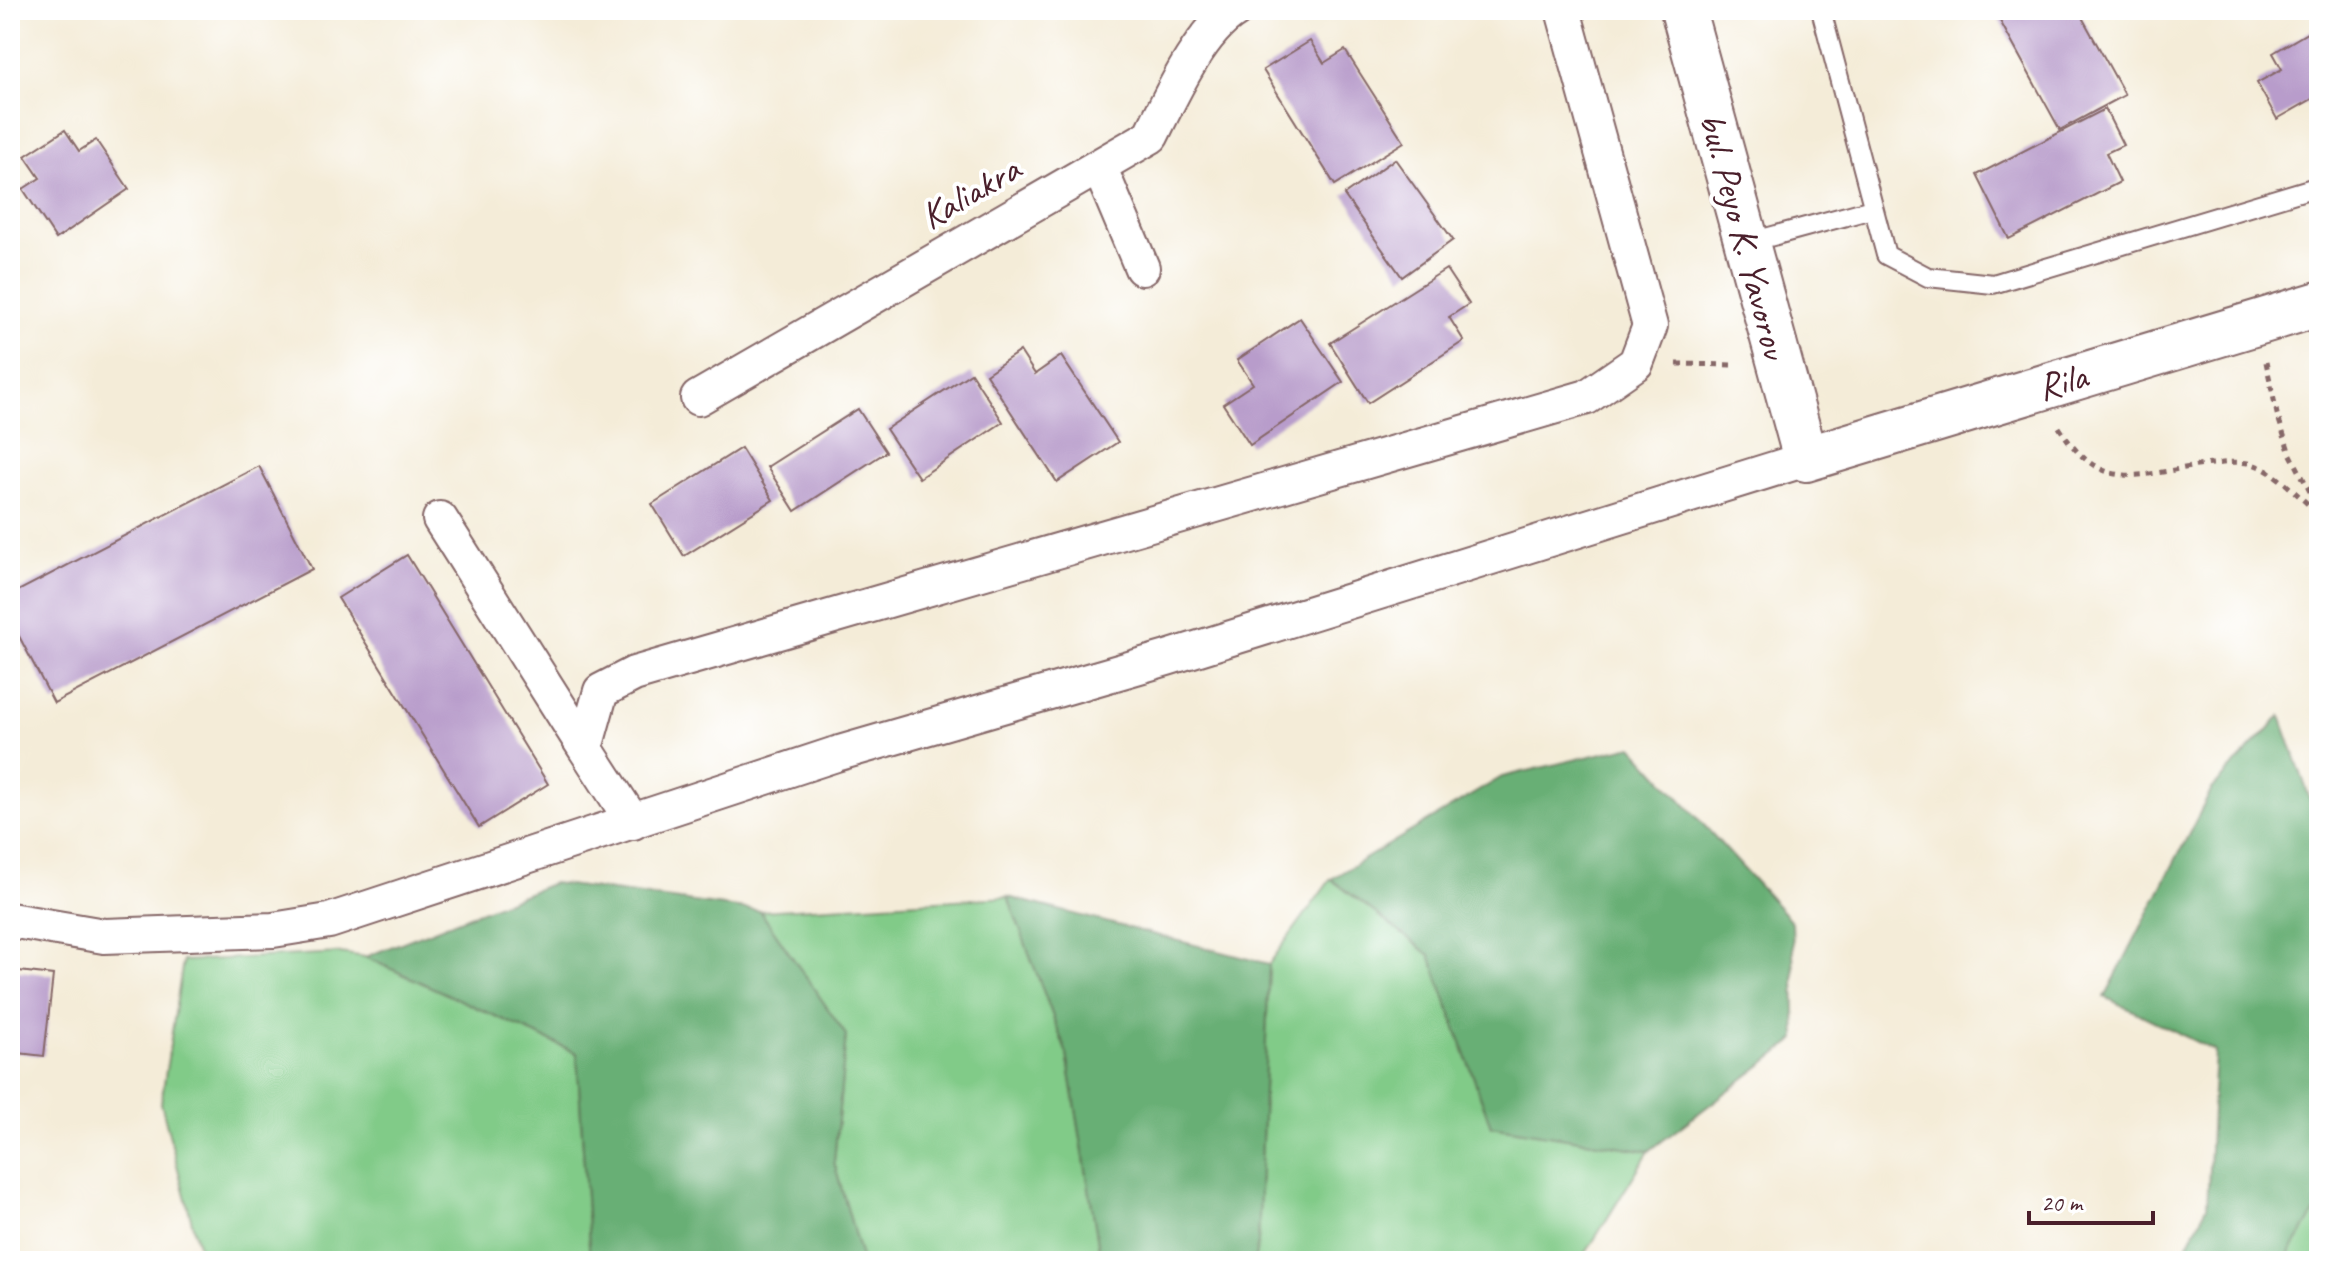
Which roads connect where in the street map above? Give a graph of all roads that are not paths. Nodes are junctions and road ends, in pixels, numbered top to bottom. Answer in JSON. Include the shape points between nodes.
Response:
{"nodes":[{"id":1,"x":1236,"y":10,"type":"edge"},
{"id":2,"x":1563,"y":10,"type":"edge"},
{"id":3,"x":1683,"y":10,"type":"edge"},
{"id":4,"x":1821,"y":10,"type":"edge"},
{"id":5,"x":1099,"y":166,"type":"junction"},
{"id":6,"x":2319,"y":186,"type":"edge"},
{"id":7,"x":1872,"y":209,"type":"junction"},
{"id":8,"x":1747,"y":243,"type":"junction"},
{"id":9,"x":1142,"y":268,"type":"dead end"},
{"id":10,"x":2319,"y":304,"type":"edge"},
{"id":11,"x":698,"y":398,"type":"dead end"},
{"id":12,"x":1806,"y":459,"type":"junction"},
{"id":13,"x":440,"y":519,"type":"dead end"},
{"id":14,"x":585,"y":748,"type":"junction"},
{"id":15,"x":633,"y":822,"type":"junction"},
{"id":16,"x":10,"y":920,"type":"edge"}],
"edges":[{"from":1,"to":5,"type":"street","name":"Kaliakra","via":[[1185,68],[1151,136]]},
{"from":2,"to":14,"type":"street","via":[[1650,326],[1636,363],[1587,397],[634,674],[601,691]]},
{"from":3,"to":8,"type":"street","name":"bul. Peyo K. Yavorov"},
{"from":4,"to":7,"type":"lane"},
{"from":5,"to":9,"type":"street"},
{"from":5,"to":11,"type":"street","name":"Kaliakra"},
{"from":6,"to":7,"type":"lane","via":[[1993,284],[1928,277],[1886,255]]},
{"from":7,"to":8,"type":"lane"},
{"from":8,"to":12,"type":"street","name":"bul. Peyo K. Yavorov"},
{"from":10,"to":12,"type":"street","name":"Rila"},
{"from":12,"to":15,"type":"street","via":[[1167,658],[836,754]]},
{"from":13,"to":14,"type":"street"},
{"from":14,"to":15,"type":"street"},
{"from":15,"to":16,"type":"street","via":[[329,921],[273,930],[104,936]]}]}
